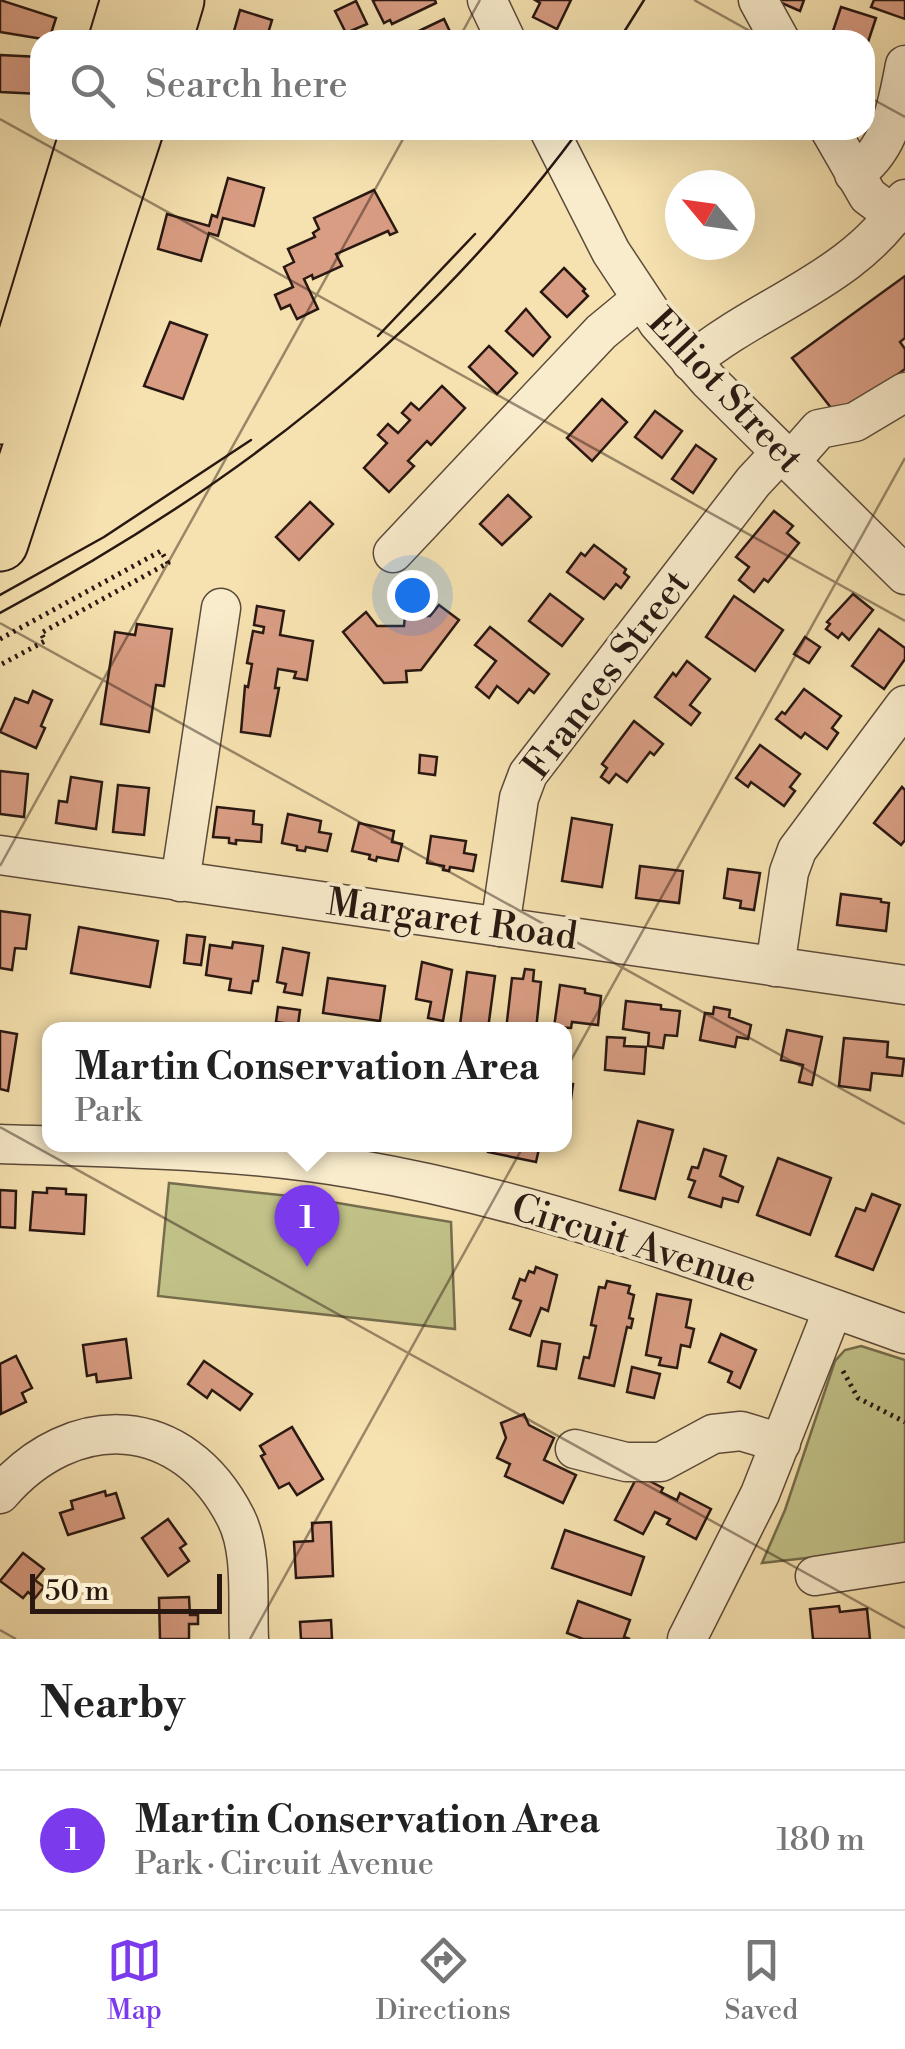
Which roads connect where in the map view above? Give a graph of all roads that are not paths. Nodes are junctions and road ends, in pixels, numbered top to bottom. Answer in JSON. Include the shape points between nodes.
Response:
{"nodes":[{"id":1,"x":129,"y":0,"type":"edge"},
{"id":2,"x":176,"y":0,"type":"edge"},
{"id":3,"x":487,"y":0,"type":"edge"},
{"id":4,"x":758,"y":0,"type":"edge"},
{"id":5,"x":119,"y":30,"type":"edge"},
{"id":6,"x":167,"y":30,"type":"edge"},
{"id":7,"x":501,"y":30,"type":"edge"},
{"id":8,"x":774,"y":30,"type":"edge"},
{"id":9,"x":905,"y":65,"type":"edge"},
{"id":10,"x":86,"y":140,"type":"edge"},
{"id":11,"x":132,"y":140,"type":"edge"},
{"id":12,"x":554,"y":140,"type":"edge"},
{"id":13,"x":835,"y":140,"type":"edge"},
{"id":14,"x":854,"y":174,"type":"junction"},
{"id":15,"x":900,"y":208,"type":"edge"},
{"id":16,"x":641,"y":299,"type":"junction"},
{"id":17,"x":691,"y":362,"type":"junction"},
{"id":18,"x":9,"y":365,"type":"edge"},
{"id":19,"x":905,"y":392,"type":"edge"},
{"id":20,"x":0,"y":424,"type":"edge"},
{"id":21,"x":786,"y":457,"type":"junction"},
{"id":22,"x":0,"y":543,"type":"edge"},
{"id":23,"x":394,"y":553,"type":"dead end"},
{"id":24,"x":905,"y":574,"type":"edge"},
{"id":25,"x":221,"y":608,"type":"dead end"},
{"id":26,"x":905,"y":705,"type":"edge"},
{"id":27,"x":0,"y":855,"type":"edge"},
{"id":28,"x":180,"y":882,"type":"junction"},
{"id":29,"x":500,"y":927,"type":"junction"},
{"id":30,"x":775,"y":967,"type":"junction"},
{"id":31,"x":905,"y":985,"type":"edge"},
{"id":32,"x":0,"y":1144,"type":"edge"},
{"id":33,"x":42,"y":1146,"type":"edge"},
{"id":34,"x":189,"y":1152,"type":"edge"},
{"id":35,"x":834,"y":1308,"type":"junction"},
{"id":36,"x":905,"y":1334,"type":"edge"},
{"id":37,"x":782,"y":1443,"type":"junction"},
{"id":38,"x":575,"y":1449,"type":"dead end"},
{"id":39,"x":0,"y":1494,"type":"edge"},
{"id":40,"x":905,"y":1562,"type":"edge"},
{"id":41,"x":815,"y":1576,"type":"dead end"},
{"id":42,"x":249,"y":1639,"type":"edge"},
{"id":43,"x":687,"y":1639,"type":"edge"}],
"edges":[{"from":1,"to":5,"type":"highway"},
{"from":2,"to":6,"type":"highway"},
{"from":3,"to":7,"type":"street"},
{"from":4,"to":8,"type":"street"},
{"from":9,"to":14,"type":"street","via":[[887,136]]},
{"from":10,"to":18,"type":"highway"},
{"from":11,"to":22,"type":"highway"},
{"from":12,"to":16,"type":"street","name":"Elliot Street"},
{"from":13,"to":14,"type":"street"},
{"from":14,"to":15,"type":"street","via":[[868,196]]},
{"from":15,"to":17,"type":"street","via":[[848,262]]},
{"from":16,"to":17,"type":"street","name":"Elliot Street"},
{"from":16,"to":23,"type":"street","via":[[601,332]]},
{"from":17,"to":21,"type":"street","name":"Elliot Street"},
{"from":18,"to":20,"type":"highway"},
{"from":19,"to":21,"type":"street","name":"Frances Street","via":[[854,422],[819,429]]},
{"from":21,"to":24,"type":"street","name":"Elliot Street"},
{"from":21,"to":29,"type":"street","name":"Frances Street","via":[[752,482],[528,774]]},
{"from":25,"to":28,"type":"street"},
{"from":26,"to":30,"type":"street","via":[[796,850]]},
{"from":27,"to":28,"type":"street","name":"Margaret Road"},
{"from":28,"to":29,"type":"street","name":"Margaret Road"},
{"from":29,"to":30,"type":"street","name":"Margaret Road"},
{"from":30,"to":31,"type":"street","name":"Margaret Road"},
{"from":32,"to":33,"type":"street","name":"Circuit Avenue"},
{"from":34,"to":35,"type":"street","name":"Circuit Avenue","via":[[316,1164],[474,1195]]},
{"from":35,"to":36,"type":"street","name":"Circuit Avenue"},
{"from":35,"to":37,"type":"street"},
{"from":37,"to":38,"type":"street","via":[[741,1431],[713,1434],[661,1462],[626,1462]]},
{"from":37,"to":43,"type":"street"},
{"from":39,"to":42,"type":"street","via":[[40,1456],[69,1442],[135,1434],[167,1443],[196,1463],[237,1520]]},
{"from":40,"to":41,"type":"street"}]}
